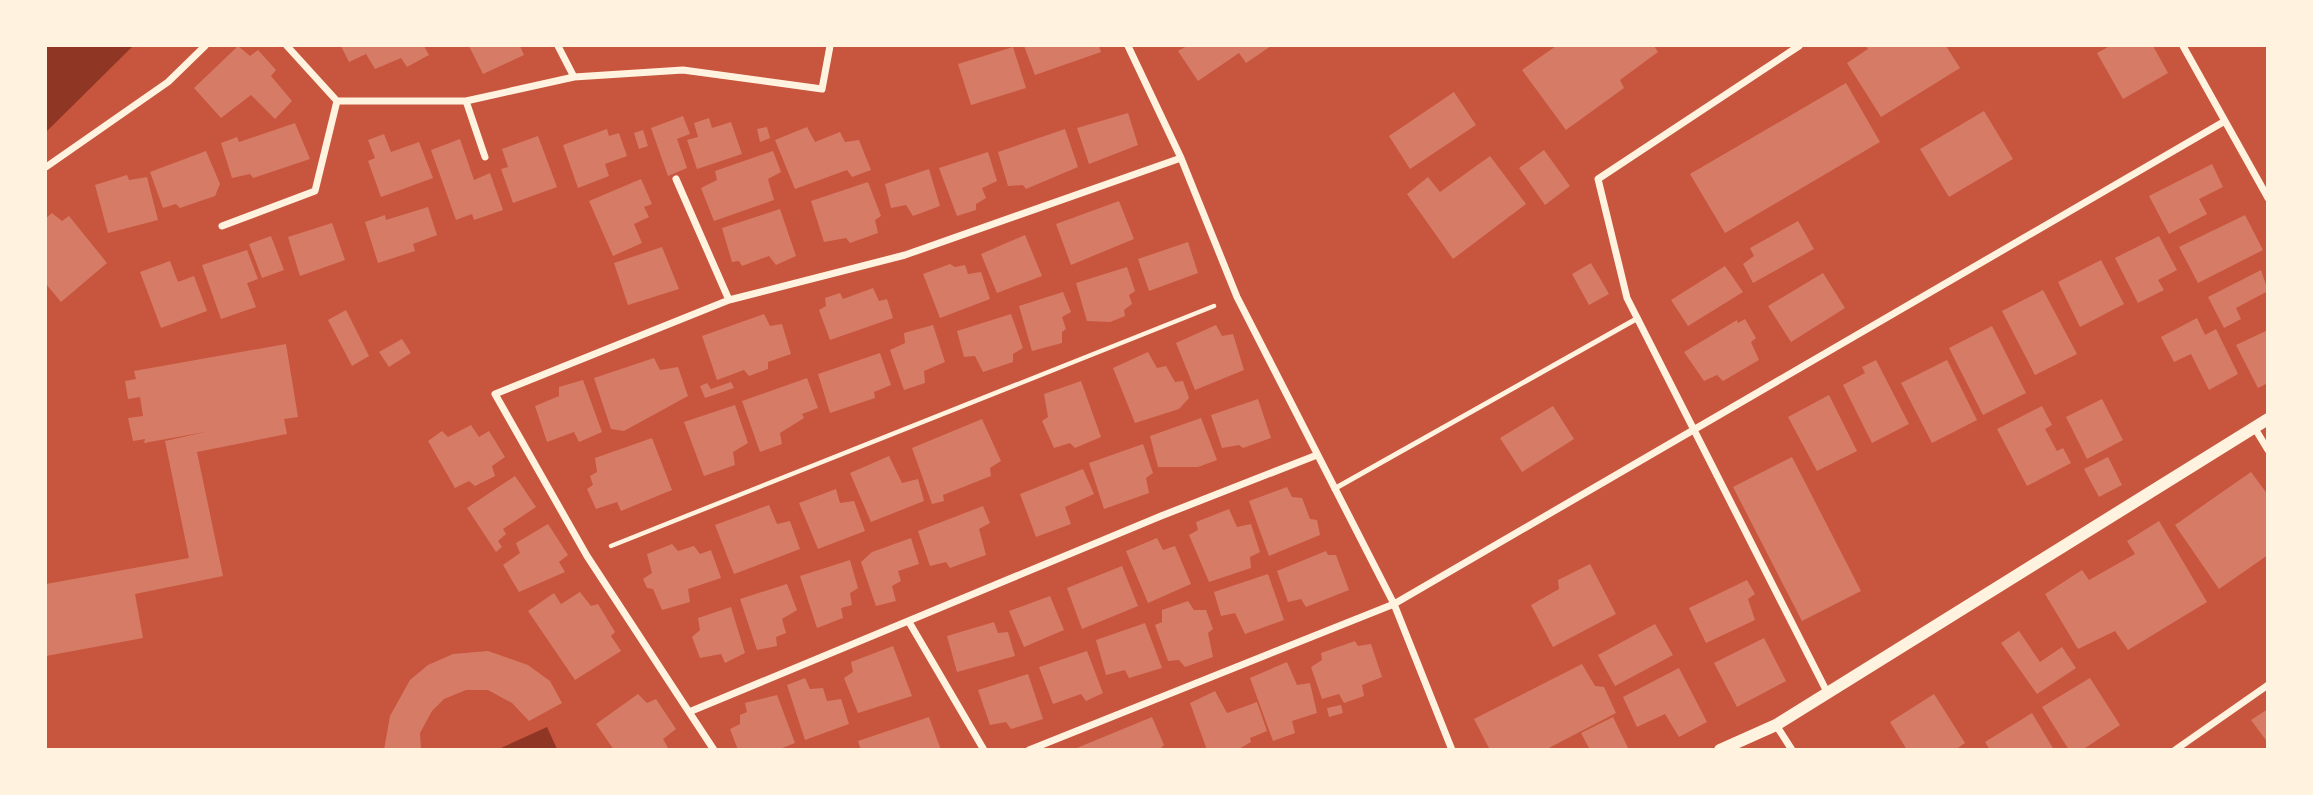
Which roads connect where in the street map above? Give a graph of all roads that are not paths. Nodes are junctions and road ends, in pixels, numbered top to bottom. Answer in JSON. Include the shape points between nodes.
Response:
{"nodes":[{"id":1,"x":205,"y":46,"type":"edge"},
{"id":2,"x":287,"y":46,"type":"edge"},
{"id":3,"x":558,"y":46,"type":"edge"},
{"id":4,"x":830,"y":46,"type":"edge"},
{"id":5,"x":1128,"y":46,"type":"edge"},
{"id":6,"x":1799,"y":46,"type":"edge"},
{"id":7,"x":2183,"y":46,"type":"edge"},
{"id":8,"x":573,"y":77,"type":"junction"},
{"id":9,"x":337,"y":101,"type":"junction"},
{"id":10,"x":466,"y":101,"type":"junction"},
{"id":11,"x":2225,"y":121,"type":"junction"},
{"id":12,"x":485,"y":157,"type":"dead end"},
{"id":13,"x":1181,"y":158,"type":"junction"},
{"id":14,"x":46,"y":167,"type":"edge"},
{"id":15,"x":676,"y":179,"type":"dead end"},
{"id":16,"x":2267,"y":198,"type":"edge"},
{"id":17,"x":222,"y":226,"type":"dead end"},
{"id":18,"x":729,"y":300,"type":"junction"},
{"id":19,"x":1638,"y":318,"type":"junction"},
{"id":20,"x":2267,"y":419,"type":"edge"},
{"id":21,"x":2254,"y":427,"type":"junction"},
{"id":22,"x":1694,"y":428,"type":"junction"},
{"id":23,"x":2267,"y":450,"type":"edge"},
{"id":24,"x":1317,"y":455,"type":"junction"},
{"id":25,"x":1334,"y":489,"type":"junction"},
{"id":26,"x":1394,"y":604,"type":"junction"},
{"id":27,"x":909,"y":622,"type":"junction"},
{"id":28,"x":2267,"y":685,"type":"edge"},
{"id":29,"x":1827,"y":692,"type":"junction"},
{"id":30,"x":690,"y":712,"type":"junction"},
{"id":31,"x":1776,"y":725,"type":"junction"},
{"id":32,"x":714,"y":750,"type":"edge"},
{"id":33,"x":984,"y":750,"type":"edge"},
{"id":34,"x":1029,"y":750,"type":"edge"},
{"id":35,"x":1451,"y":750,"type":"edge"},
{"id":36,"x":1720,"y":750,"type":"edge"},
{"id":37,"x":1792,"y":750,"type":"edge"},
{"id":38,"x":2175,"y":750,"type":"edge"}],
"edges":[{"from":1,"to":14,"type":"street","via":[[169,82]]},
{"from":2,"to":9,"type":"street"},
{"from":3,"to":8,"type":"street"},
{"from":4,"to":8,"type":"street","via":[[822,89],[683,70]]},
{"from":5,"to":13,"type":"street"},
{"from":6,"to":19,"type":"street","via":[[1598,179],[1627,298]]},
{"from":7,"to":11,"type":"street"},
{"from":8,"to":10,"type":"street"},
{"from":9,"to":10,"type":"street"},
{"from":9,"to":17,"type":"street","via":[[315,191]]},
{"from":10,"to":12,"type":"street"},
{"from":11,"to":16,"type":"street"},
{"from":11,"to":22,"type":"street"},
{"from":13,"to":18,"type":"street","via":[[905,255]]},
{"from":13,"to":24,"type":"street","via":[[1237,297]]},
{"from":15,"to":18,"type":"street"},
{"from":18,"to":30,"type":"street","via":[[495,394],[587,556]]},
{"from":19,"to":22,"type":"street"},
{"from":19,"to":25,"type":"lane"},
{"from":20,"to":21,"type":"street"},
{"from":21,"to":23,"type":"street"},
{"from":21,"to":29,"type":"street"},
{"from":22,"to":26,"type":"street"},
{"from":22,"to":29,"type":"street"},
{"from":24,"to":25,"type":"street"},
{"from":24,"to":27,"type":"street"},
{"from":25,"to":26,"type":"street"},
{"from":26,"to":34,"type":"street"},
{"from":26,"to":35,"type":"street"},
{"from":27,"to":30,"type":"street"},
{"from":27,"to":33,"type":"street"},
{"from":28,"to":38,"type":"street"},
{"from":29,"to":31,"type":"street"},
{"from":30,"to":32,"type":"street"},
{"from":31,"to":36,"type":"street"},
{"from":31,"to":37,"type":"street"}]}
